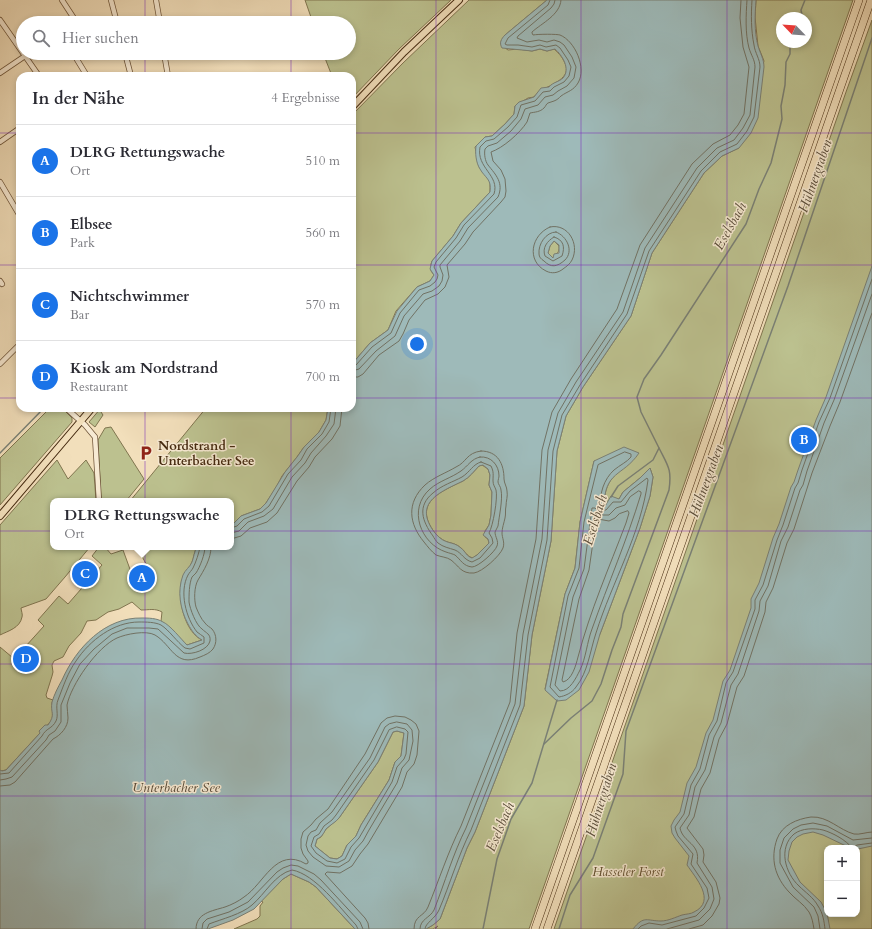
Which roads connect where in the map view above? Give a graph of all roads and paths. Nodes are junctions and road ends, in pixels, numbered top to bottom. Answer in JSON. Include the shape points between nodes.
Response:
{"nodes":[{"id":1,"x":62,"y":0,"type":"edge"},
{"id":2,"x":111,"y":0,"type":"edge"},
{"id":3,"x":156,"y":0,"type":"edge"},
{"id":4,"x":459,"y":0,"type":"edge"},
{"id":5,"x":859,"y":0,"type":"edge"},
{"id":6,"x":872,"y":0,"type":"edge"},
{"id":7,"x":72,"y":16,"type":"edge"},
{"id":8,"x":115,"y":16,"type":"edge"},
{"id":9,"x":159,"y":16,"type":"edge"},
{"id":10,"x":0,"y":20,"type":"edge"},
{"id":11,"x":16,"y":43,"type":"edge"},
{"id":12,"x":19,"y":60,"type":"edge"},
{"id":13,"x":28,"y":60,"type":"edge"},
{"id":14,"x":77,"y":60,"type":"edge"},
{"id":15,"x":127,"y":60,"type":"edge"},
{"id":16,"x":165,"y":60,"type":"edge"},
{"id":17,"x":36,"y":72,"type":"edge"},
{"id":18,"x":84,"y":72,"type":"edge"},
{"id":19,"x":130,"y":72,"type":"edge"},
{"id":20,"x":167,"y":72,"type":"edge"},
{"id":21,"x":0,"y":73,"type":"edge"},
{"id":22,"x":356,"y":103,"type":"edge"},
{"id":23,"x":16,"y":131,"type":"edge"},
{"id":24,"x":0,"y":142,"type":"edge"},
{"id":25,"x":0,"y":182,"type":"edge"},
{"id":26,"x":16,"y":209,"type":"edge"},
{"id":27,"x":16,"y":347,"type":"edge"},
{"id":28,"x":1,"y":360,"type":"edge"},
{"id":29,"x":70,"y":412,"type":"edge"},
{"id":30,"x":88,"y":412,"type":"edge"},
{"id":31,"x":80,"y":421,"type":"junction"},
{"id":32,"x":100,"y":498,"type":"edge"},
{"id":33,"x":0,"y":516,"type":"edge"},
{"id":34,"x":535,"y":929,"type":"edge"},
{"id":35,"x":547,"y":929,"type":"edge"}],
"edges":[{"from":1,"to":7,"type":"street"},
{"from":2,"to":8,"type":"street"},
{"from":3,"to":9,"type":"street"},
{"from":4,"to":22,"type":"main road","via":[[404,52]]},
{"from":5,"to":34,"type":"highway"},
{"from":6,"to":35,"type":"highway"},
{"from":10,"to":11,"type":"street"},
{"from":12,"to":21,"type":"street"},
{"from":13,"to":17,"type":"street"},
{"from":14,"to":18,"type":"street"},
{"from":15,"to":19,"type":"street"},
{"from":16,"to":20,"type":"street"},
{"from":23,"to":24,"type":"street"},
{"from":25,"to":26,"type":"street"},
{"from":27,"to":28,"type":"street"},
{"from":29,"to":31,"type":"street"},
{"from":30,"to":31,"type":"main road"},
{"from":31,"to":32,"type":"street","via":[[95,437]]},
{"from":31,"to":33,"type":"main road"}]}
